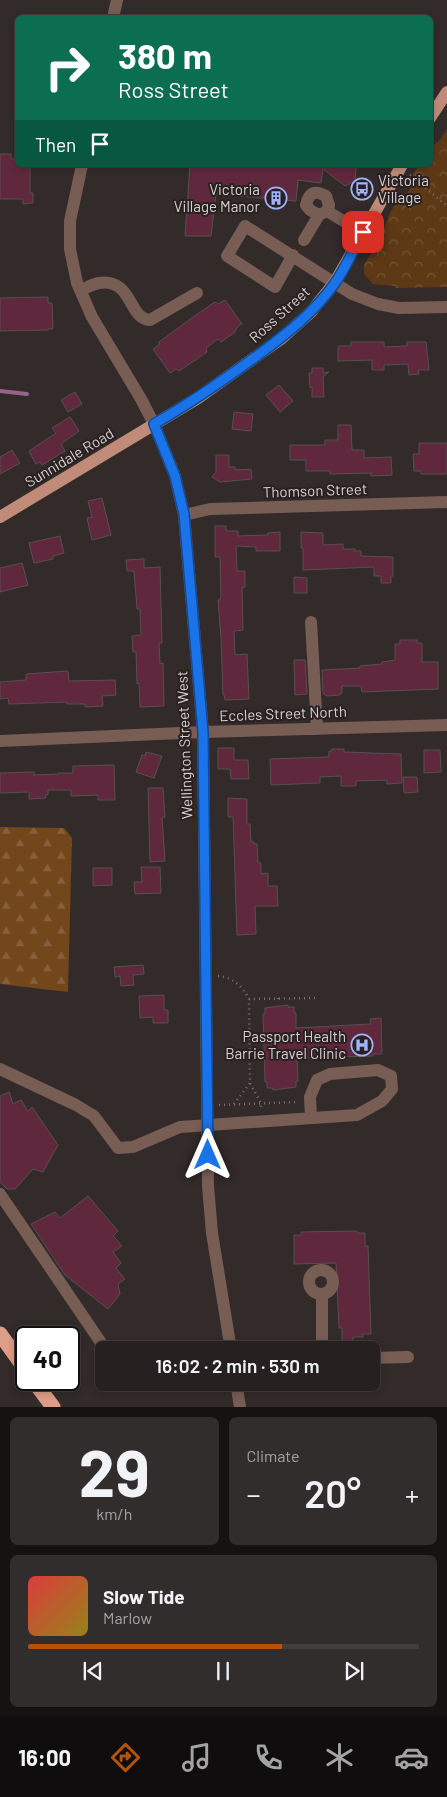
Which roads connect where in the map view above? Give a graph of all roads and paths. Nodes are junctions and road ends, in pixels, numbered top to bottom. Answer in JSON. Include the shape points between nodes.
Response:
{"nodes":[{"id":1,"x":117,"y":0,"type":"edge"},
{"id":2,"x":114,"y":15,"type":"edge"},
{"id":3,"x":447,"y":92,"type":"edge"},
{"id":4,"x":433,"y":113,"type":"edge"},
{"id":5,"x":82,"y":167,"type":"edge"},
{"id":6,"x":406,"y":170,"type":"edge"},
{"id":7,"x":447,"y":206,"type":"edge"},
{"id":8,"x":363,"y":232,"type":"junction"},
{"id":9,"x":304,"y":240,"type":"dead end"},
{"id":10,"x":293,"y":255,"type":"junction"},
{"id":11,"x":335,"y":282,"type":"junction"},
{"id":12,"x":80,"y":290,"type":"junction"},
{"id":13,"x":197,"y":293,"type":"dead end"},
{"id":14,"x":447,"y":307,"type":"edge"},
{"id":15,"x":154,"y":424,"type":"junction"},
{"id":16,"x":447,"y":502,"type":"edge"},
{"id":17,"x":184,"y":514,"type":"junction"},
{"id":18,"x":0,"y":517,"type":"edge"},
{"id":19,"x":311,"y":622,"type":"dead end"},
{"id":20,"x":447,"y":725,"type":"edge"},
{"id":21,"x":317,"y":729,"type":"junction"},
{"id":22,"x":203,"y":732,"type":"junction"},
{"id":23,"x":0,"y":741,"type":"edge"},
{"id":24,"x":206,"y":976,"type":"junction"},
{"id":25,"x":278,"y":998,"type":"junction"},
{"id":26,"x":318,"y":998,"type":"dead end"},
{"id":27,"x":250,"y":999,"type":"junction"},
{"id":28,"x":278,"y":1004,"type":"dead end"},
{"id":29,"x":0,"y":1070,"type":"edge"},
{"id":30,"x":250,"y":1083,"type":"junction"},
{"id":31,"x":310,"y":1101,"type":"junction"},
{"id":32,"x":261,"y":1103,"type":"junction"},
{"id":33,"x":234,"y":1104,"type":"junction"},
{"id":34,"x":207,"y":1106,"type":"junction"},
{"id":35,"x":311,"y":1118,"type":"junction"},
{"id":36,"x":262,"y":1121,"type":"junction"},
{"id":37,"x":207,"y":1124,"type":"junction"},
{"id":38,"x":0,"y":1194,"type":"edge"},
{"id":39,"x":322,"y":1294,"type":"dead end"},
{"id":40,"x":0,"y":1334,"type":"edge"},
{"id":41,"x":100,"y":1341,"type":"edge"},
{"id":42,"x":230,"y":1341,"type":"edge"},
{"id":43,"x":322,"y":1341,"type":"edge"},
{"id":44,"x":15,"y":1355,"type":"edge"},
{"id":45,"x":408,"y":1357,"type":"dead end"},
{"id":46,"x":380,"y":1358,"type":"edge"},
{"id":47,"x":41,"y":1391,"type":"edge"},
{"id":48,"x":237,"y":1391,"type":"edge"},
{"id":49,"x":52,"y":1407,"type":"edge"},
{"id":50,"x":240,"y":1407,"type":"edge"}],
"edges":[{"from":1,"to":2,"type":"street"},
{"from":3,"to":4,"type":"main road"},
{"from":5,"to":12,"type":"street","name":"Wellington Street West","via":[[70,221],[70,249]]},
{"from":6,"to":7,"type":"path"},
{"from":6,"to":8,"type":"main road","name":"Ross Street"},
{"from":8,"to":9,"type":"street","via":[[323,213]]},
{"from":8,"to":11,"type":"main road","name":"Ross Street"},
{"from":10,"to":10,"type":"street","via":[[245,226],[227,256],[275,287]]},
{"from":10,"to":11,"type":"street"},
{"from":11,"to":14,"type":"street","via":[[352,294],[378,304],[399,308]]},
{"from":11,"to":15,"type":"main road","name":"Ross Street","via":[[311,312],[282,338],[198,398]]},
{"from":12,"to":13,"type":"street","via":[[100,283],[121,288],[146,320]]},
{"from":12,"to":15,"type":"street","name":"Wellington Street West","via":[[92,317]]},
{"from":15,"to":17,"type":"street","name":"Wellington Street West","via":[[175,476]]},
{"from":15,"to":18,"type":"main road","name":"Sunnidale Road"},
{"from":16,"to":17,"type":"street","name":"Thomson Street","via":[[210,509]]},
{"from":17,"to":22,"type":"street","name":"Wellington Street West"},
{"from":19,"to":21,"type":"street"},
{"from":20,"to":21,"type":"street","name":"Eccles Street North"},
{"from":21,"to":22,"type":"street","name":"Eccles Street North"},
{"from":22,"to":23,"type":"street","name":"Eccles Street North"},
{"from":22,"to":24,"type":"street","name":"Wellington Street West"},
{"from":24,"to":27,"type":"path","via":[[228,977]]},
{"from":24,"to":34,"type":"street","name":"Wellington Street West"},
{"from":25,"to":26,"type":"path"},
{"from":25,"to":27,"type":"path"},
{"from":25,"to":28,"type":"path"},
{"from":27,"to":30,"type":"path"},
{"from":29,"to":37,"type":"street","via":[[76,1104],[94,1116],[118,1148],[133,1147],[180,1127]]},
{"from":30,"to":32,"type":"path"},
{"from":30,"to":33,"type":"path"},
{"from":31,"to":32,"type":"path"},
{"from":31,"to":35,"type":"street"},
{"from":31,"to":35,"type":"street","via":[[317,1080],[330,1074],[378,1070],[391,1076],[392,1089],[382,1101],[357,1115]]},
{"from":32,"to":33,"type":"path"},
{"from":32,"to":36,"type":"path"},
{"from":33,"to":34,"type":"path"},
{"from":34,"to":37,"type":"street","name":"Wellington Street West"},
{"from":35,"to":36,"type":"street"},
{"from":36,"to":37,"type":"street"},
{"from":37,"to":42,"type":"street","name":"Wellington Street West","via":[[209,1207]]},
{"from":38,"to":41,"type":"street"},
{"from":39,"to":43,"type":"street"},
{"from":40,"to":44,"type":"highway"},
{"from":45,"to":46,"type":"street"},
{"from":47,"to":49,"type":"highway"},
{"from":48,"to":50,"type":"street"}]}
